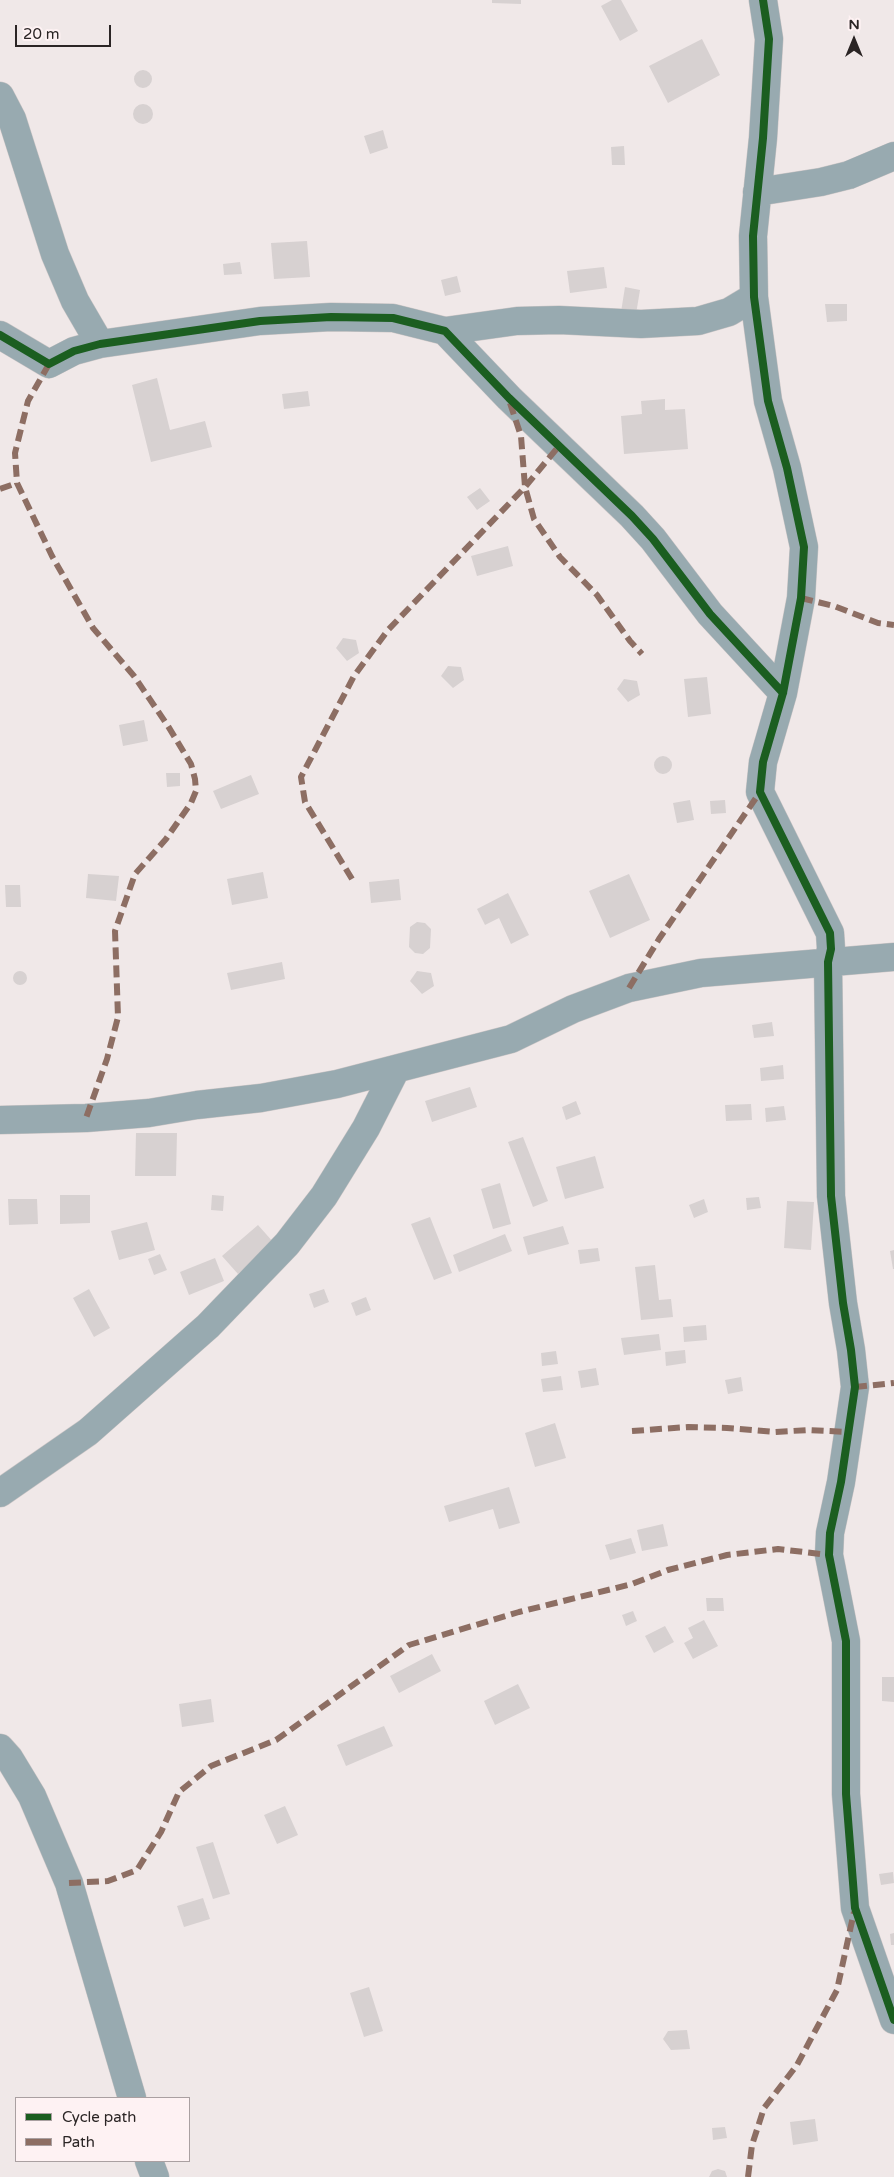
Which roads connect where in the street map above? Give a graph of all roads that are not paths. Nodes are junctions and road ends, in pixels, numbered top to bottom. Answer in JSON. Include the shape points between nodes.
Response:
{"nodes":[{"id":1,"x":763,"y":0,"type":"edge"},
{"id":2,"x":0,"y":96,"type":"edge"},
{"id":3,"x":894,"y":156,"type":"edge"},
{"id":4,"x":757,"y":192,"type":"junction"},
{"id":5,"x":754,"y":297,"type":"junction"},
{"id":6,"x":445,"y":332,"type":"junction"},
{"id":7,"x":0,"y":335,"type":"edge"},
{"id":8,"x":100,"y":344,"type":"junction"},
{"id":9,"x":783,"y":693,"type":"junction"},
{"id":10,"x":894,"y":957,"type":"edge"},
{"id":11,"x":828,"y":962,"type":"junction"},
{"id":12,"x":396,"y":1069,"type":"junction"},
{"id":13,"x":0,"y":1120,"type":"edge"},
{"id":14,"x":0,"y":1493,"type":"edge"},
{"id":15,"x":0,"y":1748,"type":"edge"},
{"id":16,"x":894,"y":2020,"type":"edge"},
{"id":17,"x":132,"y":2097,"type":"edge"},
{"id":18,"x":149,"y":2162,"type":"edge"},
{"id":19,"x":155,"y":2177,"type":"edge"}],
"edges":[{"from":1,"to":4,"type":"street","via":[[769,39]]},
{"from":2,"to":8,"type":"street","via":[[12,118],[55,254],[75,301]]},
{"from":3,"to":4,"type":"street","via":[[849,175]]},
{"from":4,"to":5,"type":"street","via":[[753,236]]},
{"from":5,"to":6,"type":"street","via":[[729,312],[698,321],[641,324],[517,321]]},
{"from":5,"to":9,"type":"street","via":[[768,400],[804,547],[802,598]]},
{"from":6,"to":8,"type":"street","via":[[393,318],[331,317],[260,321]]},
{"from":6,"to":9,"type":"street","via":[[648,533],[710,614]]},
{"from":7,"to":8,"type":"street","via":[[49,364],[74,351]]},
{"from":9,"to":11,"type":"street","via":[[763,762],[760,792],[830,933]]},
{"from":10,"to":11,"type":"street"},
{"from":11,"to":12,"type":"street","via":[[701,973],[629,988],[573,1009],[511,1039]]},
{"from":11,"to":16,"type":"street","via":[[831,1196],[855,1387],[829,1555],[846,1641],[846,1794],[855,1908]]},
{"from":12,"to":13,"type":"street","via":[[261,1098],[149,1113]]},
{"from":12,"to":14,"type":"street","via":[[366,1128],[324,1196],[287,1244],[208,1326],[88,1432]]},
{"from":15,"to":17,"type":"street","via":[[32,1796],[69,1883]]},
{"from":18,"to":19,"type":"street"}]}
